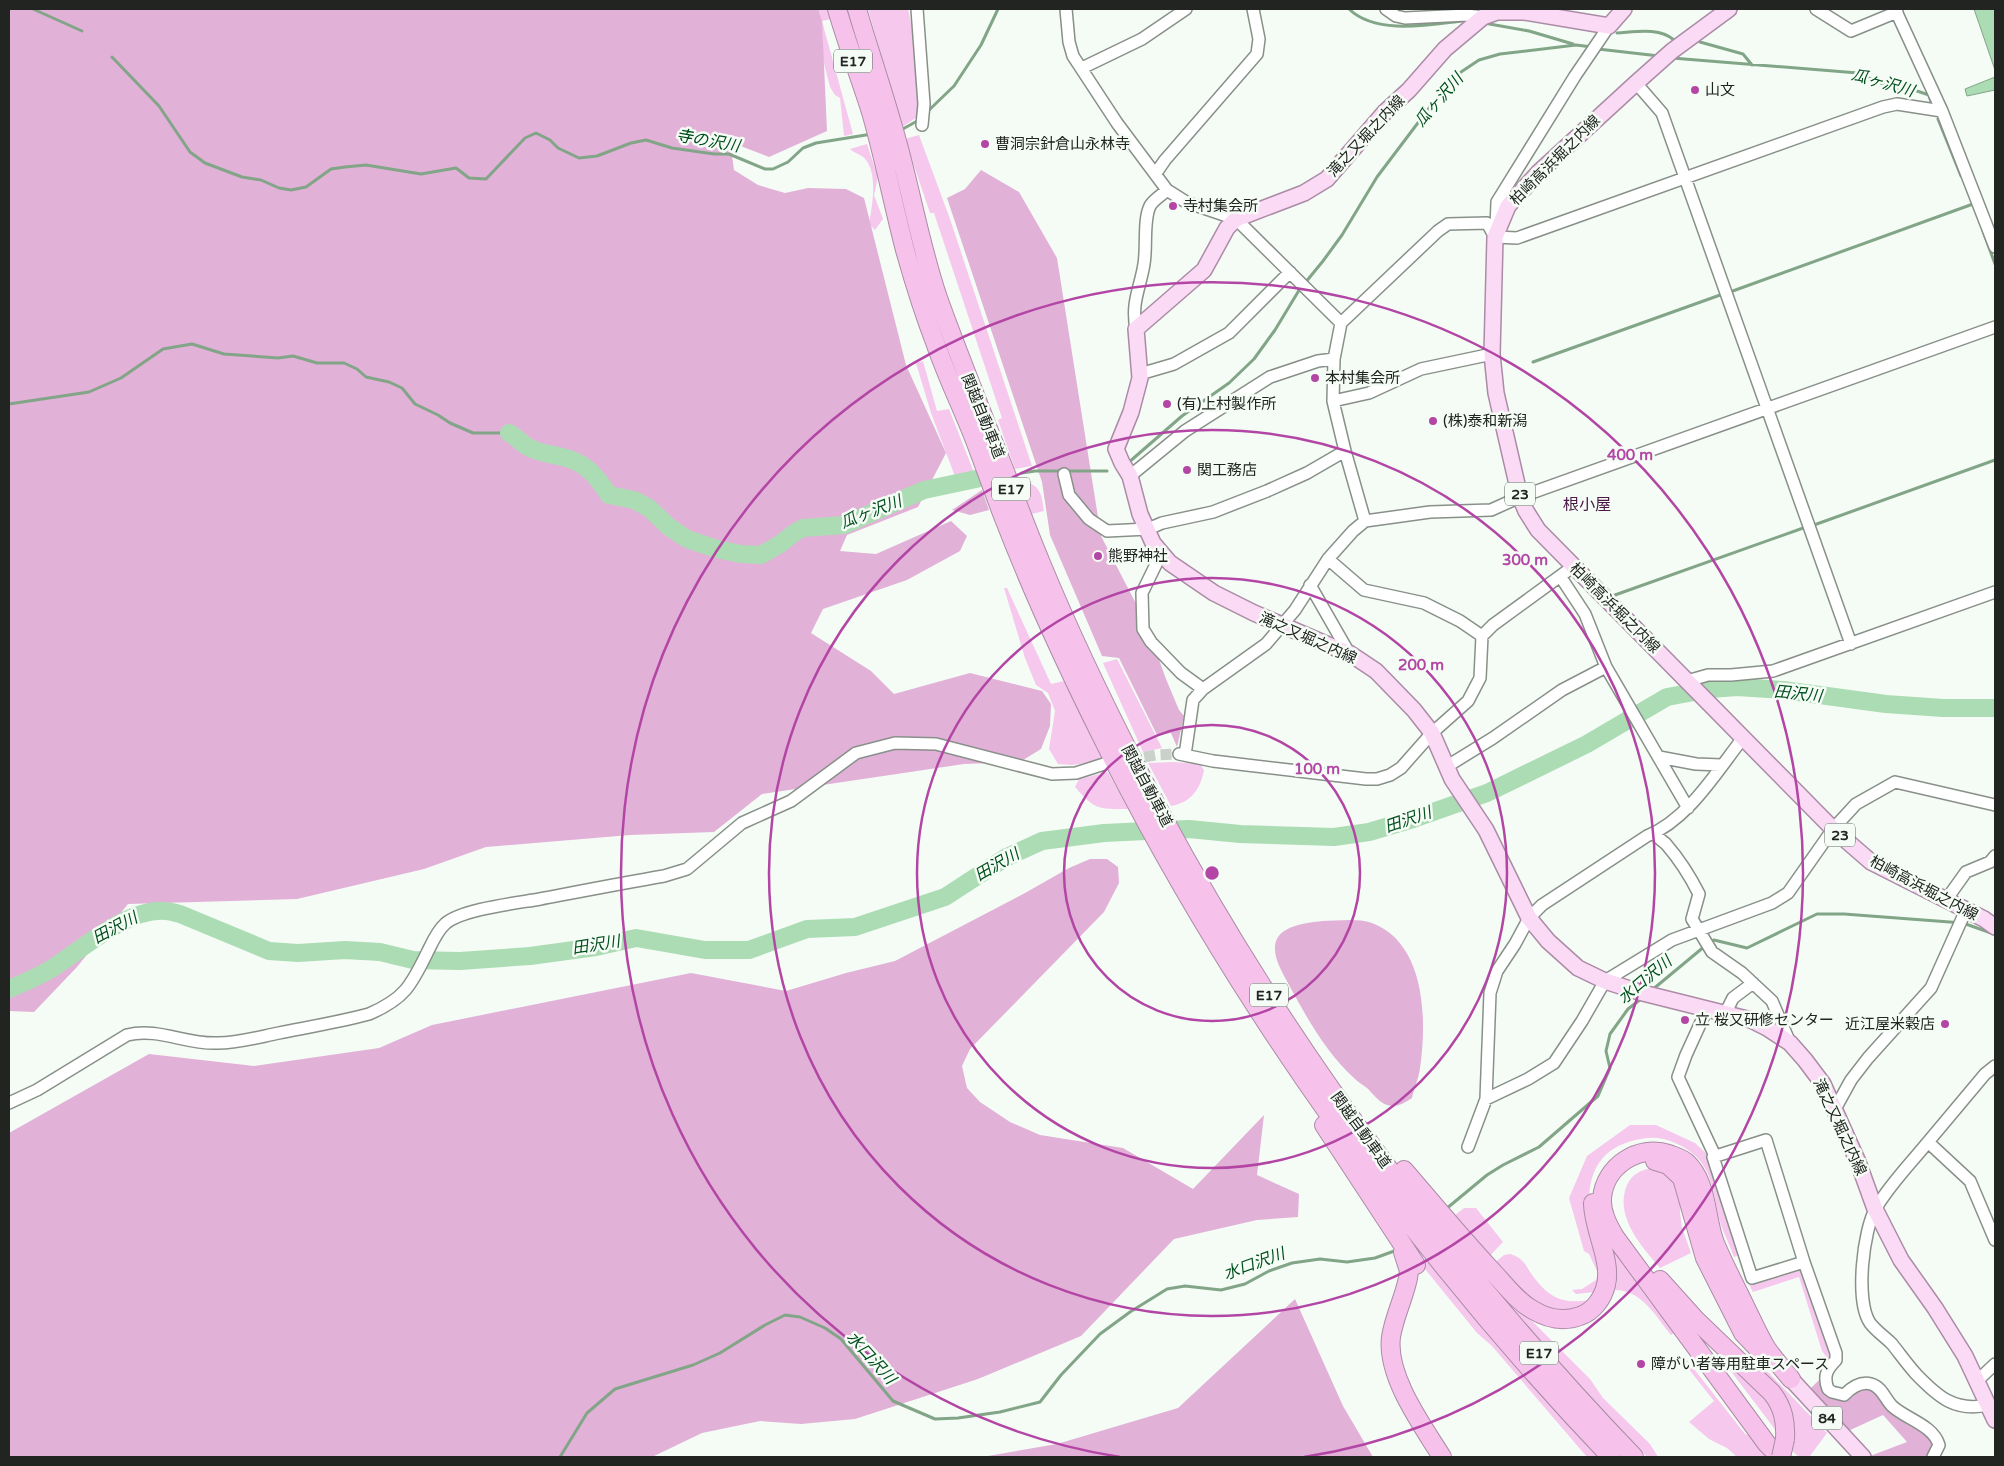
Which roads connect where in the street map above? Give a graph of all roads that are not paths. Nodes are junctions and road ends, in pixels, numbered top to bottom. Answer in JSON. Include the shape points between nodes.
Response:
{"nodes":[{"id":1,"x":837,"y":9,"type":"edge"},
{"id":2,"x":857,"y":9,"type":"edge"},
{"id":3,"x":917,"y":9,"type":"edge"},
{"id":4,"x":1066,"y":9,"type":"edge"},
{"id":5,"x":1252,"y":9,"type":"edge"},
{"id":6,"x":1386,"y":9,"type":"edge"},
{"id":7,"x":1624,"y":9,"type":"edge"},
{"id":8,"x":1730,"y":9,"type":"edge"},
{"id":9,"x":1816,"y":9,"type":"edge"},
{"id":10,"x":1182,"y":10,"type":"edge"},
{"id":11,"x":1896,"y":10,"type":"edge"},
{"id":12,"x":1483,"y":17,"type":"junction"},
{"id":13,"x":1609,"y":26,"type":"junction"},
{"id":14,"x":1082,"y":68,"type":"junction"},
{"id":15,"x":1636,"y":83,"type":"junction"},
{"id":16,"x":1942,"y":111,"type":"junction"},
{"id":17,"x":922,"y":123,"type":"dead end"},
{"id":18,"x":1156,"y":174,"type":"junction"},
{"id":19,"x":1685,"y":178,"type":"junction"},
{"id":20,"x":1168,"y":190,"type":"junction"},
{"id":21,"x":1236,"y":219,"type":"junction"},
{"id":22,"x":1496,"y":237,"type":"junction"},
{"id":23,"x":1995,"y":247,"type":"edge"},
{"id":24,"x":1290,"y":272,"type":"junction"},
{"id":25,"x":1341,"y":323,"type":"junction"},
{"id":26,"x":1995,"y":328,"type":"edge"},
{"id":27,"x":1136,"y":329,"type":"junction"},
{"id":28,"x":1492,"y":354,"type":"junction"},
{"id":29,"x":1334,"y":359,"type":"junction"},
{"id":30,"x":1140,"y":374,"type":"junction"},
{"id":31,"x":1333,"y":401,"type":"junction"},
{"id":32,"x":1767,"y":409,"type":"junction"},
{"id":33,"x":1345,"y":451,"type":"junction"},
{"id":34,"x":1064,"y":474,"type":"dead end"},
{"id":35,"x":1130,"y":476,"type":"junction"},
{"id":36,"x":1520,"y":497,"type":"junction"},
{"id":37,"x":1366,"y":521,"type":"junction"},
{"id":38,"x":1148,"y":529,"type":"junction"},
{"id":39,"x":1161,"y":554,"type":"junction"},
{"id":40,"x":1328,"y":558,"type":"junction"},
{"id":41,"x":1574,"y":566,"type":"junction"},
{"id":42,"x":1560,"y":576,"type":"junction"},
{"id":43,"x":1310,"y":586,"type":"junction"},
{"id":44,"x":1995,"y":592,"type":"edge"},
{"id":45,"x":1282,"y":625,"type":"junction"},
{"id":46,"x":1482,"y":636,"type":"junction"},
{"id":47,"x":1851,"y":644,"type":"junction"},
{"id":48,"x":1350,"y":653,"type":"junction"},
{"id":49,"x":1606,"y":667,"type":"junction"},
{"id":50,"x":1690,"y":683,"type":"junction"},
{"id":51,"x":1203,"y":689,"type":"junction"},
{"id":52,"x":1432,"y":733,"type":"junction"},
{"id":53,"x":1743,"y":738,"type":"junction"},
{"id":54,"x":1659,"y":756,"type":"junction"},
{"id":55,"x":1104,"y":764,"type":"dead end"},
{"id":56,"x":1721,"y":765,"type":"junction"},
{"id":57,"x":1449,"y":773,"type":"junction"},
{"id":58,"x":1995,"y":805,"type":"edge"},
{"id":59,"x":1688,"y":808,"type":"junction"},
{"id":60,"x":1833,"y":829,"type":"junction"},
{"id":61,"x":1656,"y":832,"type":"junction"},
{"id":62,"x":1995,"y":856,"type":"edge"},
{"id":63,"x":1185,"y":872,"type":"junction"},
{"id":64,"x":1946,"y":900,"type":"junction"},
{"id":65,"x":1966,"y":910,"type":"junction"},
{"id":66,"x":1528,"y":918,"type":"junction"},
{"id":67,"x":1995,"y":927,"type":"edge"},
{"id":68,"x":1697,"y":929,"type":"junction"},
{"id":69,"x":1605,"y":980,"type":"junction"},
{"id":70,"x":1753,"y":983,"type":"junction"},
{"id":71,"x":1707,"y":1009,"type":"junction"},
{"id":72,"x":1725,"y":1014,"type":"junction"},
{"id":73,"x":1790,"y":1043,"type":"junction"},
{"id":74,"x":1995,"y":1066,"type":"edge"},
{"id":75,"x":1486,"y":1099,"type":"junction"},
{"id":76,"x":9,"y":1103,"type":"edge"},
{"id":77,"x":1835,"y":1109,"type":"junction"},
{"id":78,"x":1928,"y":1142,"type":"junction"},
{"id":79,"x":1468,"y":1147,"type":"dead end"},
{"id":80,"x":1715,"y":1156,"type":"junction"},
{"id":81,"x":1685,"y":1161,"type":"junction"},
{"id":82,"x":1404,"y":1204,"type":"junction"},
{"id":83,"x":1875,"y":1209,"type":"junction"},
{"id":84,"x":1995,"y":1240,"type":"edge"},
{"id":85,"x":1448,"y":1246,"type":"junction"},
{"id":86,"x":1804,"y":1262,"type":"junction"},
{"id":87,"x":1650,"y":1270,"type":"junction"},
{"id":88,"x":1995,"y":1364,"type":"edge"},
{"id":89,"x":1791,"y":1379,"type":"junction"},
{"id":90,"x":1977,"y":1381,"type":"junction"},
{"id":91,"x":1988,"y":1405,"type":"junction"},
{"id":92,"x":1995,"y":1420,"type":"edge"},
{"id":93,"x":1442,"y":1457,"type":"edge"},
{"id":94,"x":1611,"y":1457,"type":"edge"},
{"id":95,"x":1634,"y":1457,"type":"edge"},
{"id":96,"x":1780,"y":1457,"type":"edge"},
{"id":97,"x":1793,"y":1457,"type":"edge"},
{"id":98,"x":1863,"y":1457,"type":"edge"},
{"id":99,"x":1934,"y":1457,"type":"edge"}],
"edges":[{"from":1,"to":63,"type":"highway","name":"関越自動車道","number":"E17","via":[[871,112],[914,282],[1004,519],[1101,735],[1143,816]]},
{"from":2,"to":63,"type":"highway","name":"関越自動車道","number":"E17","via":[[900,150],[930,273],[968,381],[1065,619],[1161,813]]},
{"from":3,"to":17,"type":"street","via":[[924,108]]},
{"from":4,"to":14,"type":"street","via":[[1069,42],[1073,56]]},
{"from":5,"to":18,"type":"street","via":[[1259,39],[1257,54],[1164,160]]},
{"from":6,"to":12,"type":"street","via":[[1405,18]]},
{"from":7,"to":13,"type":"main road"},
{"from":8,"to":15,"type":"main road","name":"柏崎高浜堀之内線","number":"23","via":[[1672,51]]},
{"from":9,"to":11,"type":"street","via":[[1851,31]]},
{"from":10,"to":14,"type":"street","via":[[1142,39]]},
{"from":11,"to":16,"type":"street"},
{"from":12,"to":13,"type":"main road","name":"滝之又堀之内線","via":[[1496,12],[1524,12]]},
{"from":12,"to":21,"type":"main road","name":"滝之又堀之内線","via":[[1445,49],[1327,179],[1304,193]]},
{"from":13,"to":22,"type":"street","via":[[1497,202]]},
{"from":14,"to":18,"type":"street","via":[[1117,123]]},
{"from":15,"to":19,"type":"street","via":[[1662,113]]},
{"from":15,"to":22,"type":"main road","name":"柏崎高浜堀之内線","number":"23","via":[[1538,173],[1508,206]]},
{"from":16,"to":19,"type":"street","via":[[1897,104],[1883,107]]},
{"from":16,"to":23,"type":"street"},
{"from":18,"to":20,"type":"street"},
{"from":19,"to":22,"type":"street","via":[[1517,238]]},
{"from":19,"to":32,"type":"street"},
{"from":20,"to":21,"type":"street","via":[[1186,202]]},
{"from":20,"to":27,"type":"street","via":[[1151,204],[1148,212],[1144,264],[1133,314]]},
{"from":21,"to":24,"type":"street"},
{"from":21,"to":27,"type":"main road","via":[[1227,228],[1204,270]]},
{"from":22,"to":25,"type":"street","via":[[1487,223],[1448,224]]},
{"from":22,"to":28,"type":"main road","name":"柏崎高浜堀之内線","number":"23"},
{"from":24,"to":25,"type":"street"},
{"from":24,"to":30,"type":"street","via":[[1229,333],[1174,364]]},
{"from":25,"to":29,"type":"street"},
{"from":26,"to":32,"type":"street"},
{"from":27,"to":30,"type":"main road","name":"滝之又堀之内線"},
{"from":28,"to":31,"type":"street","via":[[1421,369],[1369,393]]},
{"from":28,"to":36,"type":"main road","name":"柏崎高浜堀之内線","number":"23","via":[[1496,392]]},
{"from":29,"to":31,"type":"street"},
{"from":29,"to":35,"type":"street","via":[[1270,377],[1185,431]]},
{"from":30,"to":35,"type":"main road","name":"滝之又堀之内線","via":[[1131,412],[1116,449]]},
{"from":31,"to":33,"type":"street"},
{"from":32,"to":36,"type":"street"},
{"from":32,"to":47,"type":"street"},
{"from":33,"to":37,"type":"street"},
{"from":33,"to":38,"type":"street","via":[[1240,502]]},
{"from":34,"to":38,"type":"street","via":[[1069,495],[1089,519],[1107,531]]},
{"from":35,"to":38,"type":"main road","name":"滝之又堀之内線","via":[[1140,514]]},
{"from":36,"to":37,"type":"street","via":[[1491,510],[1430,512]]},
{"from":36,"to":41,"type":"main road","name":"柏崎高浜堀之内線","number":"23","via":[[1538,530]]},
{"from":37,"to":40,"type":"street"},
{"from":38,"to":39,"type":"main road","name":"滝之又堀之内線"},
{"from":39,"to":45,"type":"main road","name":"滝之又堀之内線","via":[[1214,593]]},
{"from":39,"to":51,"type":"street","via":[[1142,593],[1143,629],[1181,673]]},
{"from":40,"to":43,"type":"street"},
{"from":40,"to":46,"type":"street","via":[[1364,590],[1424,603]]},
{"from":41,"to":42,"type":"street"},
{"from":41,"to":50,"type":"main road","name":"柏崎高浜堀之内線","number":"23"},
{"from":42,"to":46,"type":"street"},
{"from":42,"to":49,"type":"street","via":[[1585,614]]},
{"from":43,"to":45,"type":"street"},
{"from":43,"to":48,"type":"street"},
{"from":44,"to":47,"type":"street"},
{"from":45,"to":48,"type":"main road","name":"滝之又堀之内線"},
{"from":45,"to":51,"type":"street","via":[[1266,644]]},
{"from":46,"to":52,"type":"street","via":[[1480,678],[1476,688],[1468,700]]},
{"from":47,"to":50,"type":"street","via":[[1773,671],[1708,675]]},
{"from":48,"to":52,"type":"main road","name":"滝之又堀之内線","via":[[1376,671]]},
{"from":49,"to":54,"type":"street"},
{"from":49,"to":57,"type":"street","via":[[1562,690]]},
{"from":50,"to":53,"type":"main road","name":"柏崎高浜堀之内線","number":"23"},
{"from":51,"to":52,"type":"street","via":[[1194,700],[1182,755],[1376,779],[1401,768]]},
{"from":52,"to":57,"type":"main road","name":"滝之又堀之内線"},
{"from":53,"to":56,"type":"street"},
{"from":53,"to":60,"type":"main road","name":"柏崎高浜堀之内線","number":"23"},
{"from":54,"to":56,"type":"street","via":[[1696,764]]},
{"from":54,"to":59,"type":"street"},
{"from":55,"to":76,"type":"street","via":[[1076,773],[1052,774],[936,744],[895,743],[856,753],[792,801],[742,823],[688,869],[453,918],[432,943],[405,992],[387,1006],[369,1014],[219,1044],[139,1032],[127,1035],[37,1090]]},
{"from":56,"to":59,"type":"street"},
{"from":57,"to":66,"type":"main road","name":"滝之又堀之内線","via":[[1481,823]]},
{"from":58,"to":60,"type":"street","via":[[1894,782],[1856,804]]},
{"from":59,"to":61,"type":"street"},
{"from":60,"to":64,"type":"main road","name":"柏崎高浜堀之内線","number":"23","via":[[1871,862]]},
{"from":60,"to":68,"type":"street","via":[[1788,893],[1772,903]]},
{"from":61,"to":66,"type":"street","via":[[1554,896]]},
{"from":61,"to":68,"type":"street","via":[[1688,872],[1699,894],[1692,919]]},
{"from":62,"to":64,"type":"street","via":[[1990,862],[1966,872]]},
{"from":63,"to":82,"type":"highway","name":"関越自動車道","number":"E17","via":[[1202,919],[1276,1037]]},
{"from":63,"to":82,"type":"highway","name":"関越自動車道","number":"E17","via":[[1351,1117],[1381,1143]]},
{"from":64,"to":65,"type":"main road","name":"柏崎高浜堀之内線","number":"23"},
{"from":65,"to":67,"type":"main road","name":"柏崎高浜堀之内線","number":"23"},
{"from":65,"to":77,"type":"street","via":[[1931,988],[1868,1058]]},
{"from":66,"to":69,"type":"main road","name":"滝之又堀之内線","via":[[1578,968]]},
{"from":66,"to":75,"type":"street","via":[[1497,971],[1490,993]]},
{"from":68,"to":69,"type":"street","via":[[1672,940]]},
{"from":68,"to":70,"type":"street","via":[[1712,952]]},
{"from":69,"to":71,"type":"main road","name":"滝之又堀之内線"},
{"from":69,"to":75,"type":"street","via":[[1554,1064]]},
{"from":70,"to":72,"type":"street","via":[[1733,998]]},
{"from":70,"to":73,"type":"street","via":[[1772,1001]]},
{"from":71,"to":72,"type":"main road","name":"滝之又堀之内線"},
{"from":71,"to":80,"type":"street","via":[[1678,1077]]},
{"from":72,"to":73,"type":"main road","name":"滝之又堀之内線","via":[[1751,1020]]},
{"from":73,"to":77,"type":"main road","name":"滝之又堀之内線","via":[[1824,1084]]},
{"from":74,"to":78,"type":"street"},
{"from":75,"to":79,"type":"street"},
{"from":77,"to":83,"type":"main road","name":"滝之又堀之内線"},
{"from":78,"to":83,"type":"street"},
{"from":78,"to":84,"type":"street","via":[[1970,1181]]},
{"from":80,"to":86,"type":"street","via":[[1766,1140]]},
{"from":80,"to":86,"type":"street","via":[[1752,1278]]},
{"from":81,"to":85,"type":"highway","via":[[1676,1152],[1648,1144],[1626,1148],[1605,1168],[1595,1188],[1593,1205],[1606,1282],[1594,1306],[1583,1315],[1562,1320],[1531,1310]]},
{"from":81,"to":89,"type":"highway","via":[[1699,1180],[1714,1241],[1724,1262],[1767,1349]]},
{"from":81,"to":96,"type":"highway","via":[[1654,1151],[1626,1159],[1607,1180],[1602,1198],[1605,1216],[1615,1237],[1767,1444]]},
{"from":82,"to":85,"type":"highway"},
{"from":82,"to":85,"type":"highway","name":"関越自動車道","number":"E17"},
{"from":82,"to":93,"type":"highway","via":[[1399,1242],[1412,1268],[1391,1336],[1390,1355],[1400,1384]]},
{"from":83,"to":90,"type":"main road","name":"滝之又堀之内線","via":[[1901,1260],[1935,1308]]},
{"from":83,"to":91,"type":"street","via":[[1863,1257],[1862,1284],[1865,1312],[1870,1323],[1927,1386],[1948,1402],[1968,1408]]},
{"from":85,"to":94,"type":"highway","name":"関越自動車道","number":"E17","via":[[1492,1324]]},
{"from":85,"to":95,"type":"highway","name":"関越自動車道","number":"E17","via":[[1534,1348]]},
{"from":86,"to":99,"type":"street","via":[[1836,1353],[1836,1360],[1825,1375],[1828,1389],[1844,1395],[1857,1385],[1869,1383],[1880,1389],[1893,1406],[1938,1439]]},
{"from":87,"to":89,"type":"highway","via":[[1618,1221],[1613,1196],[1626,1170],[1649,1161],[1668,1165],[1682,1178],[1700,1244],[1736,1321],[1753,1345]]},
{"from":87,"to":96,"type":"highway","bridge":true,"via":[[1779,1402],[1785,1419],[1786,1440]]},
{"from":87,"to":97,"type":"highway","via":[[1748,1404]]},
{"from":88,"to":90,"type":"street"},
{"from":89,"to":98,"type":"main road","number":"84"},
{"from":90,"to":91,"type":"main road","name":"滝之又堀之内線"},
{"from":91,"to":92,"type":"main road","name":"滝之又堀之内線"}]}
